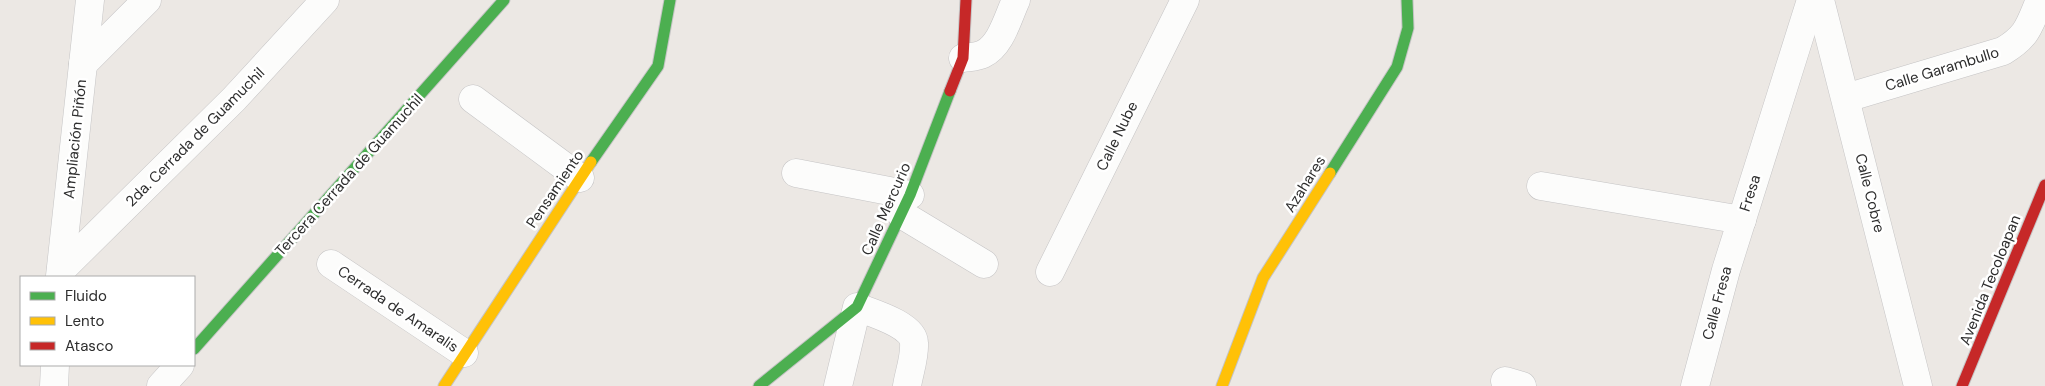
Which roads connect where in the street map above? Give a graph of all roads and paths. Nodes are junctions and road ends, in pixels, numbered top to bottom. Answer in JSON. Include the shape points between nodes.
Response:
{"nodes":[{"id":1,"x":90,"y":0,"type":"edge"},
{"id":2,"x":147,"y":0,"type":"edge"},
{"id":3,"x":325,"y":0,"type":"edge"},
{"id":4,"x":504,"y":0,"type":"edge"},
{"id":5,"x":670,"y":0,"type":"edge"},
{"id":6,"x":966,"y":0,"type":"edge"},
{"id":7,"x":1016,"y":0,"type":"edge"},
{"id":8,"x":1185,"y":0,"type":"edge"},
{"id":9,"x":1407,"y":0,"type":"edge"},
{"id":10,"x":1812,"y":0,"type":"edge"},
{"id":11,"x":1820,"y":0,"type":"edge"},
{"id":12,"x":2040,"y":0,"type":"edge"},
{"id":13,"x":963,"y":58,"type":"junction"},
{"id":14,"x":83,"y":64,"type":"junction"},
{"id":15,"x":1846,"y":98,"type":"junction"},
{"id":16,"x":473,"y":99,"type":"dead end"},
{"id":17,"x":796,"y":173,"type":"dead end"},
{"id":18,"x":580,"y":178,"type":"junction"},
{"id":19,"x":2045,"y":185,"type":"edge"},
{"id":20,"x":1541,"y":186,"type":"dead end"},
{"id":21,"x":906,"y":204,"type":"junction"},
{"id":22,"x":1742,"y":220,"type":"junction"},
{"id":23,"x":331,"y":264,"type":"dead end"},
{"id":24,"x":984,"y":264,"type":"dead end"},
{"id":25,"x":1050,"y":272,"type":"dead end"},
{"id":26,"x":60,"y":274,"type":"edge"},
{"id":27,"x":857,"y":306,"type":"junction"},
{"id":28,"x":195,"y":348,"type":"edge"},
{"id":29,"x":464,"y":353,"type":"junction"},
{"id":30,"x":55,"y":366,"type":"edge"},
{"id":31,"x":179,"y":366,"type":"edge"},
{"id":32,"x":54,"y":386,"type":"edge"},
{"id":33,"x":161,"y":386,"type":"edge"},
{"id":34,"x":444,"y":386,"type":"edge"},
{"id":35,"x":759,"y":386,"type":"edge"},
{"id":36,"x":838,"y":386,"type":"edge"},
{"id":37,"x":907,"y":386,"type":"edge"},
{"id":38,"x":1222,"y":386,"type":"edge"},
{"id":39,"x":1695,"y":386,"type":"edge"},
{"id":40,"x":1918,"y":386,"type":"edge"},
{"id":41,"x":1962,"y":386,"type":"edge"}],
"edges":[{"from":1,"to":14,"type":"street","name":"Ampliación Piñón"},
{"from":2,"to":14,"type":"street"},
{"from":3,"to":26,"type":"street","name":"2da. Cerrada de Guamuchil","via":[[234,99]]},
{"from":4,"to":28,"type":"street","name":"Tercera Cerrada de Guamuchil"},
{"from":5,"to":18,"type":"street","name":"Pensamiento","via":[[658,66]]},
{"from":6,"to":13,"type":"street","name":"Calle Mercurio"},
{"from":7,"to":13,"type":"street","via":[[997,42],[990,50]]},
{"from":8,"to":25,"type":"street","name":"Calle Nube"},
{"from":9,"to":38,"type":"street","name":"Azahares","via":[[1408,28],[1397,67],[1263,278]]},
{"from":10,"to":22,"type":"street","name":"Fresa"},
{"from":11,"to":15,"type":"street","name":"Calle Cobre"},
{"from":12,"to":15,"type":"street","name":"Calle Garambullo","via":[[2019,42],[2003,51]]},
{"from":13,"to":21,"type":"street","name":"Calle Mercurio"},
{"from":14,"to":26,"type":"street","name":"Ampliación Piñón"},
{"from":15,"to":40,"type":"street","name":"Calle Cobre"},
{"from":16,"to":18,"type":"street"},
{"from":17,"to":21,"type":"street"},
{"from":18,"to":29,"type":"street","name":"Pensamiento"},
{"from":19,"to":41,"type":"street","name":"Avenida Tecoloapan"},
{"from":20,"to":22,"type":"street","name":"Fresa"},
{"from":21,"to":24,"type":"street"},
{"from":21,"to":27,"type":"street","name":"Calle Mercurio"},
{"from":22,"to":39,"type":"street","name":"Calle Fresa"},
{"from":23,"to":29,"type":"street","name":"Cerrada de Amaralis"},
{"from":27,"to":35,"type":"street","name":"Calle Mercurio"},
{"from":27,"to":36,"type":"street"},
{"from":27,"to":37,"type":"street","via":[[906,328],[913,336],[915,344]]},
{"from":29,"to":34,"type":"street","name":"Pensamiento"},
{"from":30,"to":32,"type":"street"},
{"from":31,"to":33,"type":"street"}]}
